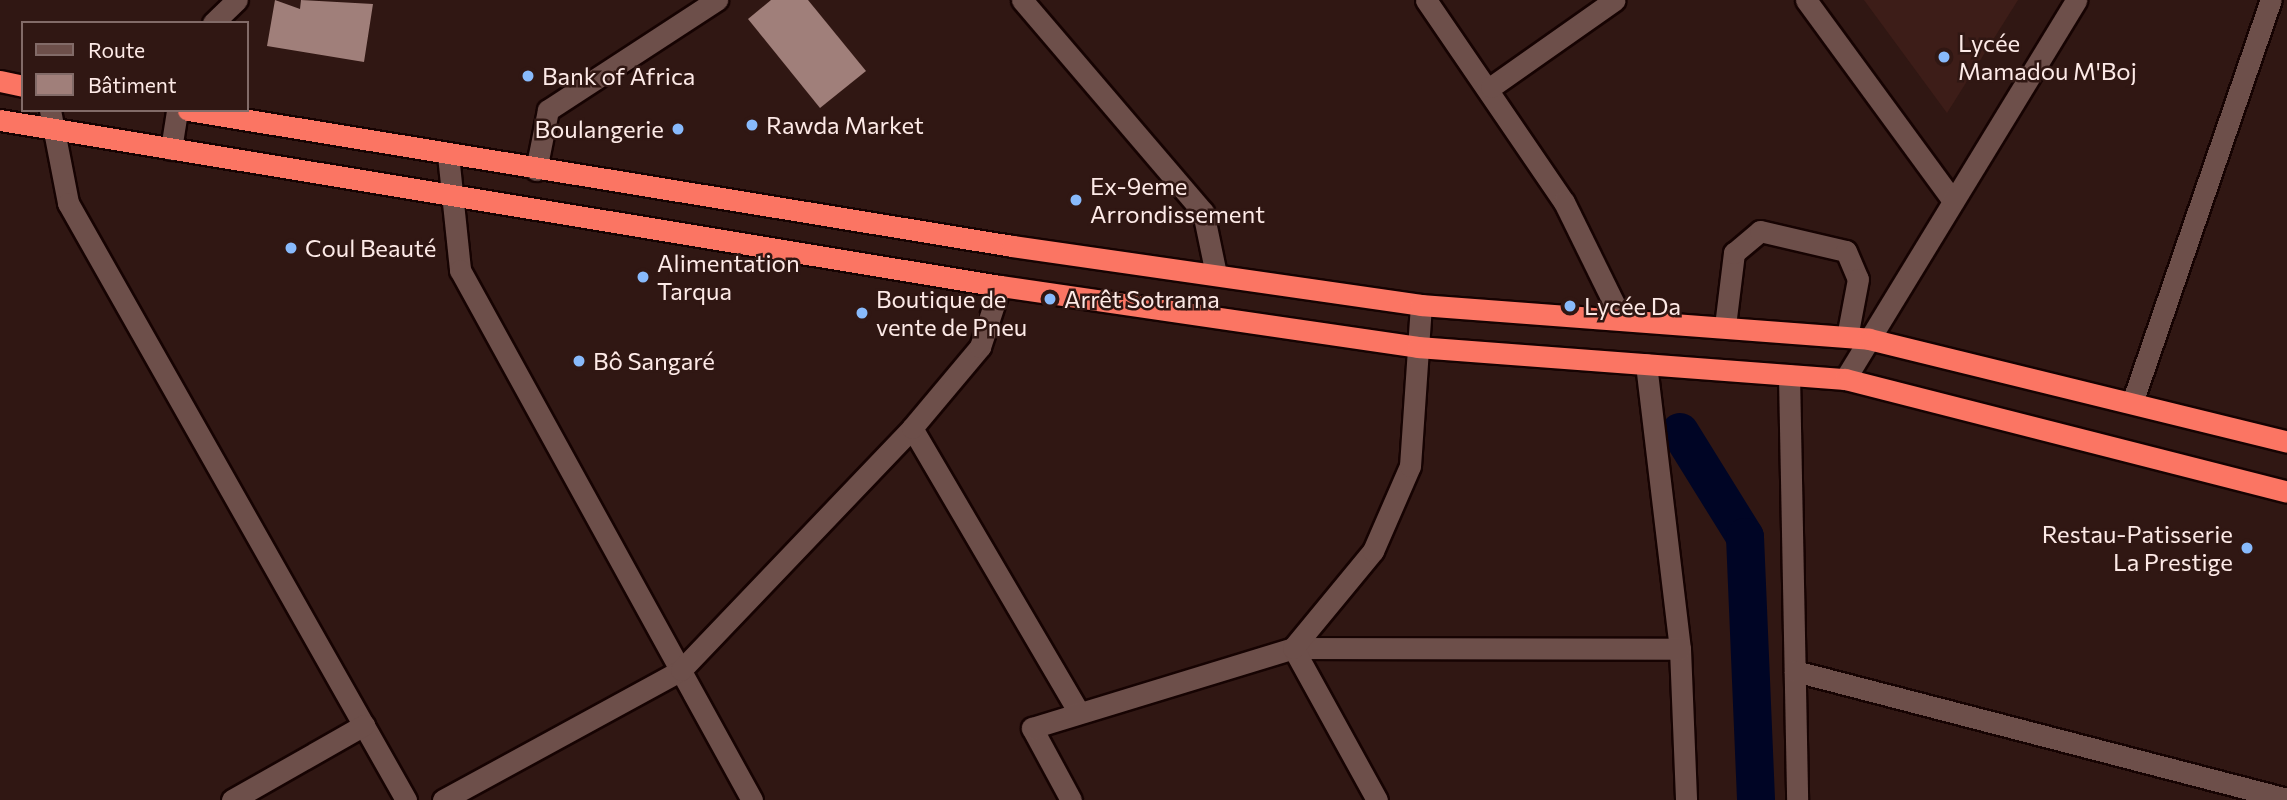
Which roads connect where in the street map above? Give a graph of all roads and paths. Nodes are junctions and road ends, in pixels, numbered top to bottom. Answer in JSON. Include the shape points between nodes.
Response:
{"nodes":[{"id":1,"x":237,"y":0,"type":"edge"},
{"id":2,"x":717,"y":0,"type":"edge"},
{"id":3,"x":1022,"y":0,"type":"edge"},
{"id":4,"x":1426,"y":0,"type":"edge"},
{"id":5,"x":1615,"y":0,"type":"edge"},
{"id":6,"x":1806,"y":0,"type":"edge"},
{"id":7,"x":2076,"y":0,"type":"edge"},
{"id":8,"x":2271,"y":0,"type":"edge"},
{"id":9,"x":216,"y":21,"type":"edge"},
{"id":10,"x":0,"y":81,"type":"edge"},
{"id":11,"x":21,"y":86,"type":"edge"},
{"id":12,"x":1490,"y":87,"type":"junction"},
{"id":13,"x":177,"y":112,"type":"edge"},
{"id":14,"x":200,"y":112,"type":"edge"},
{"id":15,"x":0,"y":120,"type":"edge"},
{"id":16,"x":52,"y":120,"type":"edge"},
{"id":17,"x":171,"y":149,"type":"junction"},
{"id":18,"x":448,"y":155,"type":"junction"},
{"id":19,"x":536,"y":170,"type":"junction"},
{"id":20,"x":452,"y":197,"type":"junction"},
{"id":21,"x":1953,"y":201,"type":"junction"},
{"id":22,"x":1216,"y":274,"type":"junction"},
{"id":23,"x":1000,"y":286,"type":"junction"},
{"id":24,"x":1421,"y":305,"type":"junction"},
{"id":25,"x":1620,"y":316,"type":"junction"},
{"id":26,"x":1724,"y":326,"type":"junction"},
{"id":27,"x":1847,"y":337,"type":"junction"},
{"id":28,"x":1869,"y":339,"type":"junction"},
{"id":29,"x":1418,"y":347,"type":"junction"},
{"id":30,"x":1646,"y":364,"type":"junction"},
{"id":31,"x":1789,"y":375,"type":"junction"},
{"id":32,"x":1845,"y":379,"type":"junction"},
{"id":33,"x":2133,"y":400,"type":"junction"},
{"id":34,"x":912,"y":428,"type":"junction"},
{"id":35,"x":2287,"y":442,"type":"edge"},
{"id":36,"x":2287,"y":492,"type":"edge"},
{"id":37,"x":1293,"y":649,"type":"junction"},
{"id":38,"x":1679,"y":649,"type":"junction"},
{"id":39,"x":681,"y":670,"type":"junction"},
{"id":40,"x":1795,"y":671,"type":"junction"},
{"id":41,"x":1079,"y":713,"type":"junction"},
{"id":42,"x":364,"y":725,"type":"junction"},
{"id":43,"x":2287,"y":799,"type":"edge"},
{"id":44,"x":232,"y":800,"type":"edge"},
{"id":45,"x":406,"y":800,"type":"edge"},
{"id":46,"x":443,"y":800,"type":"edge"},
{"id":47,"x":752,"y":800,"type":"edge"},
{"id":48,"x":1071,"y":800,"type":"edge"},
{"id":49,"x":1377,"y":800,"type":"edge"},
{"id":50,"x":1686,"y":800,"type":"edge"},
{"id":51,"x":1797,"y":800,"type":"edge"}],
"edges":[{"from":1,"to":9,"type":"street"},
{"from":2,"to":19,"type":"street","via":[[548,110]]},
{"from":3,"to":22,"type":"street","via":[[1203,212]]},
{"from":4,"to":12,"type":"street"},
{"from":5,"to":12,"type":"street"},
{"from":6,"to":21,"type":"street"},
{"from":7,"to":21,"type":"street"},
{"from":8,"to":33,"type":"street"},
{"from":10,"to":11,"type":"highway"},
{"from":12,"to":25,"type":"street","via":[[1564,202]]},
{"from":13,"to":17,"type":"street"},
{"from":14,"to":18,"type":"highway"},
{"from":15,"to":16,"type":"highway"},
{"from":16,"to":17,"type":"highway"},
{"from":16,"to":42,"type":"street","via":[[68,202]]},
{"from":17,"to":20,"type":"highway"},
{"from":18,"to":19,"type":"highway"},
{"from":18,"to":20,"type":"street"},
{"from":19,"to":22,"type":"highway"},
{"from":20,"to":23,"type":"highway"},
{"from":20,"to":39,"type":"street","via":[[460,270]]},
{"from":21,"to":28,"type":"street"},
{"from":22,"to":24,"type":"highway"},
{"from":23,"to":29,"type":"highway"},
{"from":23,"to":34,"type":"street","via":[[980,347]]},
{"from":24,"to":25,"type":"highway"},
{"from":24,"to":29,"type":"street"},
{"from":25,"to":26,"type":"highway"},
{"from":26,"to":27,"type":"highway"},
{"from":26,"to":27,"type":"street","via":[[1734,253],[1760,231],[1846,251],[1858,279]]},
{"from":27,"to":28,"type":"highway"},
{"from":28,"to":32,"type":"street"},
{"from":28,"to":33,"type":"highway"},
{"from":29,"to":30,"type":"highway"},
{"from":29,"to":37,"type":"street","via":[[1410,466],[1373,551]]},
{"from":30,"to":31,"type":"highway"},
{"from":30,"to":38,"type":"street"},
{"from":31,"to":32,"type":"highway"},
{"from":31,"to":40,"type":"street"},
{"from":32,"to":36,"type":"highway"},
{"from":33,"to":35,"type":"highway"},
{"from":34,"to":39,"type":"street"},
{"from":34,"to":41,"type":"street"},
{"from":37,"to":38,"type":"street"},
{"from":37,"to":41,"type":"street"},
{"from":37,"to":49,"type":"street"},
{"from":38,"to":50,"type":"street"},
{"from":39,"to":46,"type":"street"},
{"from":39,"to":47,"type":"street"},
{"from":40,"to":43,"type":"street"},
{"from":40,"to":51,"type":"street"},
{"from":41,"to":48,"type":"street","via":[[1032,727]]},
{"from":42,"to":44,"type":"street"},
{"from":42,"to":45,"type":"street"}]}
